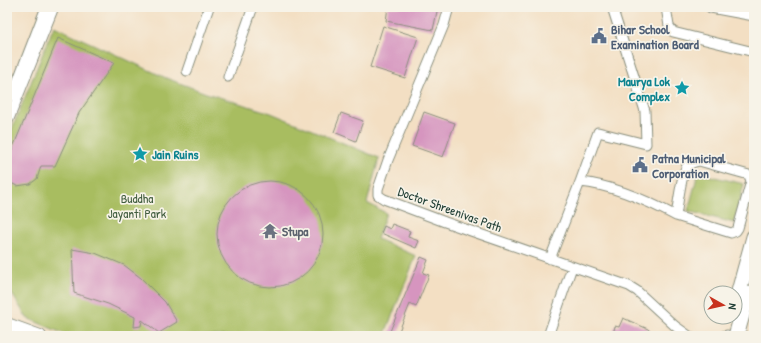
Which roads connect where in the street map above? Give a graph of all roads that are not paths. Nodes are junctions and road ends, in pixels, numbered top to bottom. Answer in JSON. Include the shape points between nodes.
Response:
{"nodes":[{"id":1,"x":46,"y":7,"type":"edge"},
{"id":2,"x":54,"y":7,"type":"edge"},
{"id":3,"x":209,"y":7,"type":"edge"},
{"id":4,"x":253,"y":7,"type":"edge"},
{"id":5,"x":449,"y":7,"type":"edge"},
{"id":6,"x":612,"y":7,"type":"edge"},
{"id":7,"x":666,"y":7,"type":"edge"},
{"id":8,"x":712,"y":7,"type":"edge"},
{"id":9,"x":754,"y":15,"type":"edge"},
{"id":10,"x":34,"y":49,"type":"junction"},
{"id":11,"x":754,"y":52,"type":"edge"},
{"id":12,"x":187,"y":71,"type":"dead end"},
{"id":13,"x":228,"y":77,"type":"dead end"},
{"id":14,"x":7,"y":108,"type":"edge"},
{"id":15,"x":7,"y":124,"type":"edge"},
{"id":16,"x":752,"y":181,"type":"edge"},
{"id":17,"x":580,"y":182,"type":"junction"},
{"id":18,"x":676,"y":216,"type":"junction"},
{"id":19,"x":754,"y":237,"type":"edge"},
{"id":20,"x":550,"y":258,"type":"junction"},
{"id":21,"x":572,"y":267,"type":"junction"},
{"id":22,"x":754,"y":272,"type":"edge"},
{"id":23,"x":741,"y":285,"type":"edge"},
{"id":24,"x":7,"y":324,"type":"edge"},
{"id":25,"x":730,"y":325,"type":"edge"},
{"id":26,"x":40,"y":336,"type":"edge"},
{"id":27,"x":548,"y":336,"type":"edge"},
{"id":28,"x":689,"y":336,"type":"edge"},
{"id":29,"x":728,"y":336,"type":"edge"}],
"edges":[{"from":1,"to":10,"type":"street"},
{"from":2,"to":10,"type":"street"},
{"from":3,"to":12,"type":"street"},
{"from":4,"to":13,"type":"street"},
{"from":5,"to":20,"type":"street","name":"Doctor Shreenivas Path","via":[[444,25],[388,160],[378,195],[445,222]]},
{"from":6,"to":17,"type":"street","via":[[646,112],[646,144],[598,132]]},
{"from":7,"to":11,"type":"street","via":[[673,32]]},
{"from":8,"to":9,"type":"street"},
{"from":10,"to":14,"type":"street"},
{"from":10,"to":15,"type":"street"},
{"from":16,"to":18,"type":"street","via":[[736,231],[731,233]]},
{"from":16,"to":18,"type":"street","via":[[749,175],[744,173],[698,161],[692,162],[684,173]]},
{"from":17,"to":18,"type":"street","via":[[630,195]]},
{"from":17,"to":20,"type":"street"},
{"from":19,"to":23,"type":"highway"},
{"from":20,"to":21,"type":"street","name":"Doctor Shreenivas Path"},
{"from":21,"to":27,"type":"street"},
{"from":21,"to":28,"type":"street","name":"Doctor Shreenivas Path","via":[[617,281],[637,291]]},
{"from":22,"to":29,"type":"highway"},
{"from":24,"to":26,"type":"main road"},
{"from":25,"to":29,"type":"highway"}]}
